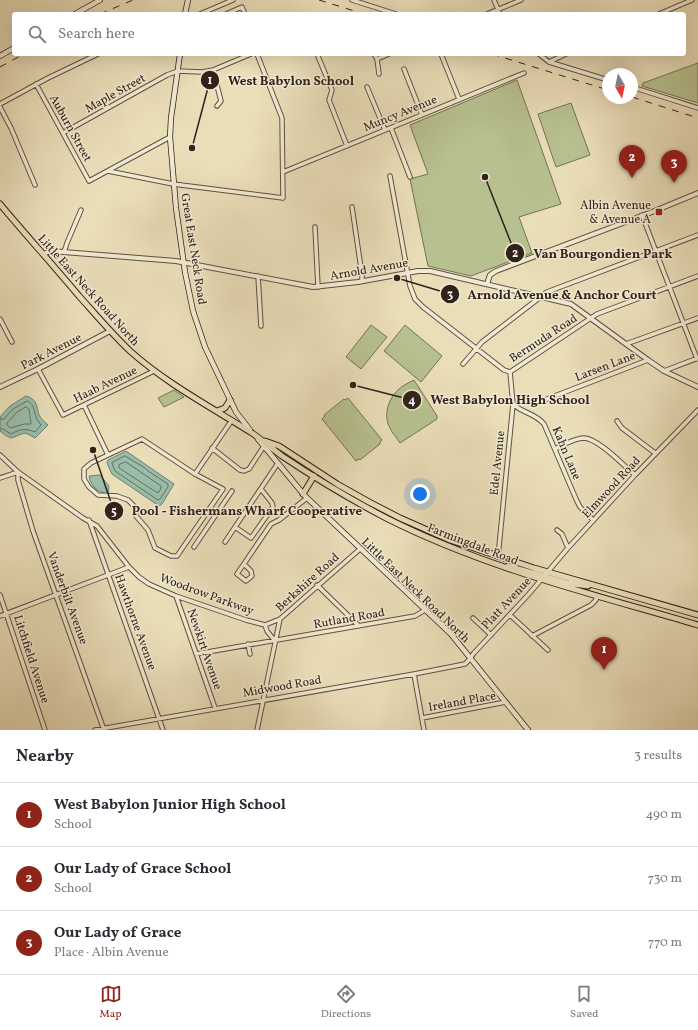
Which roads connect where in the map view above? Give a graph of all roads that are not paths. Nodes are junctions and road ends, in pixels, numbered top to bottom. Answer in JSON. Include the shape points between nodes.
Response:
{"nodes":[{"id":1,"x":100,"y":0,"type":"edge"},
{"id":2,"x":188,"y":0,"type":"edge"},
{"id":3,"x":233,"y":0,"type":"edge"},
{"id":4,"x":352,"y":0,"type":"edge"},
{"id":5,"x":494,"y":0,"type":"edge"},
{"id":6,"x":521,"y":0,"type":"edge"},
{"id":7,"x":692,"y":0,"type":"edge"},
{"id":8,"x":90,"y":2,"type":"edge"},
{"id":9,"x":498,"y":9,"type":"junction"},
{"id":10,"x":78,"y":12,"type":"edge"},
{"id":11,"x":185,"y":12,"type":"edge"},
{"id":12,"x":205,"y":12,"type":"edge"},
{"id":13,"x":231,"y":12,"type":"edge"},
{"id":14,"x":244,"y":12,"type":"edge"},
{"id":15,"x":390,"y":12,"type":"edge"},
{"id":16,"x":491,"y":12,"type":"edge"},
{"id":17,"x":499,"y":12,"type":"edge"},
{"id":18,"x":664,"y":12,"type":"edge"},
{"id":19,"x":12,"y":49,"type":"edge"},
{"id":20,"x":0,"y":56,"type":"edge"},
{"id":21,"x":94,"y":56,"type":"edge"},
{"id":22,"x":180,"y":56,"type":"edge"},
{"id":23,"x":246,"y":56,"type":"edge"},
{"id":24,"x":258,"y":56,"type":"edge"},
{"id":25,"x":318,"y":56,"type":"edge"},
{"id":26,"x":375,"y":56,"type":"edge"},
{"id":27,"x":384,"y":56,"type":"edge"},
{"id":28,"x":442,"y":56,"type":"edge"},
{"id":29,"x":542,"y":56,"type":"edge"},
{"id":30,"x":562,"y":56,"type":"edge"},
{"id":31,"x":377,"y":59,"type":"junction"},
{"id":32,"x":549,"y":62,"type":"junction"},
{"id":33,"x":404,"y":69,"type":"dead end"},
{"id":34,"x":213,"y":70,"type":"junction"},
{"id":35,"x":178,"y":72,"type":"junction"},
{"id":36,"x":524,"y":72,"type":"dead end"},
{"id":37,"x":379,"y":74,"type":"dead end"},
{"id":38,"x":602,"y":78,"type":"edge"},
{"id":39,"x":36,"y":84,"type":"junction"},
{"id":40,"x":367,"y":87,"type":"dead end"},
{"id":41,"x":638,"y":89,"type":"edge"},
{"id":42,"x":459,"y":99,"type":"junction"},
{"id":43,"x":0,"y":104,"type":"edge"},
{"id":44,"x":217,"y":106,"type":"dead end"},
{"id":45,"x":0,"y":107,"type":"edge"},
{"id":46,"x":698,"y":108,"type":"edge"},
{"id":47,"x":422,"y":115,"type":"junction"},
{"id":48,"x":391,"y":128,"type":"junction"},
{"id":49,"x":385,"y":130,"type":"junction"},
{"id":50,"x":63,"y":134,"type":"junction"},
{"id":51,"x":170,"y":137,"type":"junction"},
{"id":52,"x":347,"y":146,"type":"junction"},
{"id":53,"x":108,"y":171,"type":"junction"},
{"id":54,"x":283,"y":172,"type":"junction"},
{"id":55,"x":390,"y":176,"type":"dead end"},
{"id":56,"x":410,"y":177,"type":"dead end"},
{"id":57,"x":173,"y":184,"type":"junction"},
{"id":58,"x":35,"y":185,"type":"dead end"},
{"id":59,"x":698,"y":193,"type":"edge"},
{"id":60,"x":0,"y":204,"type":"edge"},
{"id":61,"x":352,"y":207,"type":"dead end"},
{"id":62,"x":81,"y":210,"type":"dead end"},
{"id":63,"x":642,"y":216,"type":"junction"},
{"id":64,"x":315,"y":227,"type":"dead end"},
{"id":65,"x":698,"y":235,"type":"edge"},
{"id":66,"x":656,"y":251,"type":"junction"},
{"id":67,"x":64,"y":252,"type":"junction"},
{"id":68,"x":43,"y":254,"type":"junction"},
{"id":69,"x":183,"y":262,"type":"junction"},
{"id":70,"x":407,"y":272,"type":"junction"},
{"id":71,"x":258,"y":276,"type":"junction"},
{"id":72,"x":698,"y":276,"type":"edge"},
{"id":73,"x":362,"y":281,"type":"junction"},
{"id":74,"x":487,"y":284,"type":"junction"},
{"id":75,"x":318,"y":287,"type":"junction"},
{"id":76,"x":669,"y":287,"type":"junction"},
{"id":77,"x":540,"y":296,"type":"junction"},
{"id":78,"x":591,"y":318,"type":"junction"},
{"id":79,"x":698,"y":318,"type":"edge"},
{"id":80,"x":0,"y":319,"type":"edge"},
{"id":81,"x":683,"y":323,"type":"junction"},
{"id":82,"x":261,"y":326,"type":"dead end"},
{"id":83,"x":110,"y":331,"type":"junction"},
{"id":84,"x":12,"y":342,"type":"dead end"},
{"id":85,"x":626,"y":344,"type":"junction"},
{"id":86,"x":476,"y":348,"type":"junction"},
{"id":87,"x":697,"y":358,"type":"edge"},
{"id":88,"x":648,"y":360,"type":"junction"},
{"id":89,"x":463,"y":364,"type":"dead end"},
{"id":90,"x":38,"y":369,"type":"junction"},
{"id":91,"x":154,"y":371,"type":"junction"},
{"id":92,"x":664,"y":371,"type":"junction"},
{"id":93,"x":510,"y":372,"type":"junction"},
{"id":94,"x":0,"y":387,"type":"edge"},
{"id":95,"x":698,"y":387,"type":"edge"},
{"id":96,"x":547,"y":399,"type":"dead end"},
{"id":97,"x":230,"y":400,"type":"junction"},
{"id":98,"x":513,"y":404,"type":"junction"},
{"id":99,"x":84,"y":405,"type":"junction"},
{"id":100,"x":698,"y":410,"type":"edge"},
{"id":101,"x":217,"y":411,"type":"junction"},
{"id":102,"x":232,"y":420,"type":"junction"},
{"id":103,"x":617,"y":421,"type":"dead end"},
{"id":104,"x":253,"y":434,"type":"junction"},
{"id":105,"x":261,"y":439,"type":"junction"},
{"id":106,"x":264,"y":446,"type":"junction"},
{"id":107,"x":212,"y":448,"type":"junction"},
{"id":108,"x":555,"y":449,"type":"junction"},
{"id":109,"x":655,"y":454,"type":"junction"},
{"id":110,"x":0,"y":455,"type":"edge"},
{"id":111,"x":108,"y":455,"type":"junction"},
{"id":112,"x":278,"y":463,"type":"junction"},
{"id":113,"x":18,"y":472,"type":"junction"},
{"id":114,"x":196,"y":474,"type":"junction"},
{"id":115,"x":634,"y":475,"type":"junction"},
{"id":116,"x":314,"y":476,"type":"junction"},
{"id":117,"x":0,"y":478,"type":"edge"},
{"id":118,"x":261,"y":489,"type":"junction"},
{"id":119,"x":232,"y":492,"type":"dead end"},
{"id":120,"x":305,"y":496,"type":"junction"},
{"id":121,"x":89,"y":520,"type":"junction"},
{"id":122,"x":593,"y":520,"type":"junction"},
{"id":123,"x":235,"y":527,"type":"junction"},
{"id":124,"x":557,"y":530,"type":"dead end"},
{"id":125,"x":225,"y":542,"type":"dead end"},
{"id":126,"x":194,"y":547,"type":"dead end"},
{"id":127,"x":568,"y":548,"type":"junction"},
{"id":128,"x":360,"y":549,"type":"junction"},
{"id":129,"x":498,"y":557,"type":"junction"},
{"id":130,"x":244,"y":564,"type":"junction"},
{"id":131,"x":129,"y":567,"type":"junction"},
{"id":132,"x":108,"y":575,"type":"junction"},
{"id":133,"x":545,"y":576,"type":"junction"},
{"id":134,"x":317,"y":585,"type":"junction"},
{"id":135,"x":56,"y":594,"type":"junction"},
{"id":136,"x":0,"y":595,"type":"edge"},
{"id":137,"x":176,"y":596,"type":"junction"},
{"id":138,"x":598,"y":596,"type":"junction"},
{"id":139,"x":425,"y":610,"type":"junction"},
{"id":140,"x":7,"y":613,"type":"junction"},
{"id":141,"x":689,"y":613,"type":"junction"},
{"id":142,"x":510,"y":614,"type":"junction"},
{"id":143,"x":0,"y":616,"type":"edge"},
{"id":144,"x":670,"y":616,"type":"junction"},
{"id":145,"x":698,"y":616,"type":"edge"},
{"id":146,"x":473,"y":618,"type":"dead end"},
{"id":147,"x":280,"y":619,"type":"junction"},
{"id":148,"x":687,"y":621,"type":"junction"},
{"id":149,"x":698,"y":624,"type":"edge"},
{"id":150,"x":265,"y":625,"type":"junction"},
{"id":151,"x":359,"y":626,"type":"junction"},
{"id":152,"x":491,"y":635,"type":"junction"},
{"id":153,"x":532,"y":636,"type":"junction"},
{"id":154,"x":275,"y":640,"type":"junction"},
{"id":155,"x":248,"y":644,"type":"junction"},
{"id":156,"x":548,"y":650,"type":"dead end"},
{"id":157,"x":196,"y":654,"type":"junction"},
{"id":158,"x":250,"y":654,"type":"dead end"},
{"id":159,"x":471,"y":658,"type":"junction"},
{"id":160,"x":414,"y":674,"type":"junction"},
{"id":161,"x":263,"y":700,"type":"junction"},
{"id":162,"x":506,"y":702,"type":"junction"},
{"id":163,"x":215,"y":708,"type":"junction"},
{"id":164,"x":160,"y":718,"type":"junction"},
{"id":165,"x":422,"y":718,"type":"junction"},
{"id":166,"x":104,"y":729,"type":"edge"},
{"id":167,"x":45,"y":730,"type":"edge"},
{"id":168,"x":95,"y":730,"type":"edge"},
{"id":169,"x":163,"y":730,"type":"edge"},
{"id":170,"x":257,"y":730,"type":"edge"},
{"id":171,"x":424,"y":730,"type":"edge"},
{"id":172,"x":528,"y":730,"type":"edge"}],
"edges":[{"from":1,"to":8,"type":"main road"},
{"from":2,"to":11,"type":"main road"},
{"from":3,"to":12,"type":"street"},
{"from":4,"to":15,"type":"street"},
{"from":5,"to":9,"type":"street"},
{"from":6,"to":9,"type":"street"},
{"from":7,"to":18,"type":"street"},
{"from":8,"to":10,"type":"main road"},
{"from":9,"to":16,"type":"street"},
{"from":9,"to":17,"type":"street"},
{"from":13,"to":14,"type":"street","via":[[242,7]]},
{"from":19,"to":20,"type":"main road"},
{"from":21,"to":39,"type":"street"},
{"from":22,"to":35,"type":"main road","name":"Great East Neck Road"},
{"from":23,"to":34,"type":"street"},
{"from":24,"to":54,"type":"street","via":[[282,118]]},
{"from":25,"to":52,"type":"street","via":[[332,90],[330,100]]},
{"from":26,"to":31,"type":"street"},
{"from":27,"to":31,"type":"street"},
{"from":28,"to":42,"type":"street"},
{"from":29,"to":32,"type":"street"},
{"from":30,"to":32,"type":"street"},
{"from":31,"to":37,"type":"street"},
{"from":32,"to":38,"type":"street"},
{"from":33,"to":47,"type":"street"},
{"from":34,"to":35,"type":"street"},
{"from":34,"to":44,"type":"street","via":[[221,101]]},
{"from":35,"to":50,"type":"street","name":"Maple Street","via":[[167,75]]},
{"from":35,"to":51,"type":"main road","name":"Great East Neck Road"},
{"from":36,"to":42,"type":"street","name":"Muncy Avenue"},
{"from":39,"to":43,"type":"street"},
{"from":39,"to":50,"type":"street","name":"Auburn Street"},
{"from":40,"to":49,"type":"street"},
{"from":41,"to":46,"type":"street"},
{"from":42,"to":47,"type":"street","name":"Muncy Avenue"},
{"from":45,"to":58,"type":"street"},
{"from":47,"to":48,"type":"street","name":"Muncy Avenue"},
{"from":48,"to":49,"type":"street","name":"Muncy Avenue"},
{"from":48,"to":56,"type":"street"},
{"from":49,"to":52,"type":"street","name":"Muncy Avenue"},
{"from":50,"to":53,"type":"street","name":"Auburn Street","via":[[89,181]]},
{"from":51,"to":53,"type":"street"},
{"from":51,"to":57,"type":"main road","name":"Great East Neck Road"},
{"from":52,"to":54,"type":"street","name":"Muncy Avenue"},
{"from":53,"to":57,"type":"street"},
{"from":54,"to":57,"type":"street","via":[[283,198]]},
{"from":55,"to":70,"type":"street"},
{"from":57,"to":69,"type":"main road","name":"Great East Neck Road"},
{"from":59,"to":63,"type":"street"},
{"from":60,"to":68,"type":"main road","name":"Little East Neck Road North"},
{"from":61,"to":73,"type":"street"},
{"from":62,"to":67,"type":"street"},
{"from":63,"to":66,"type":"street"},
{"from":63,"to":74,"type":"street","via":[[496,271],[490,275]]},
{"from":64,"to":75,"type":"street"},
{"from":65,"to":66,"type":"street"},
{"from":66,"to":76,"type":"street"},
{"from":66,"to":77,"type":"street"},
{"from":67,"to":68,"type":"street","name":"Arnold Avenue","via":[[49,251]]},
{"from":67,"to":69,"type":"street","name":"Arnold Avenue"},
{"from":68,"to":83,"type":"main road","name":"Little East Neck Road North"},
{"from":69,"to":71,"type":"street","name":"Arnold Avenue"},
{"from":69,"to":97,"type":"main road","name":"Great East Neck Road","via":[[201,336]]},
{"from":70,"to":73,"type":"street","name":"Arnold Avenue"},
{"from":70,"to":74,"type":"street","name":"Arnold Avenue","via":[[424,270]]},
{"from":70,"to":86,"type":"street","via":[[414,299]]},
{"from":71,"to":75,"type":"street","name":"Arnold Avenue"},
{"from":71,"to":82,"type":"street"},
{"from":72,"to":76,"type":"street","name":"Bermuda Road"},
{"from":73,"to":75,"type":"street","name":"Arnold Avenue"},
{"from":74,"to":77,"type":"street","name":"Arnold Avenue"},
{"from":76,"to":78,"type":"street","name":"Bermuda Road"},
{"from":76,"to":81,"type":"street"},
{"from":77,"to":78,"type":"street","name":"Arnold Avenue","via":[[571,304]]},
{"from":77,"to":86,"type":"street"},
{"from":78,"to":85,"type":"street","name":"Arnold Avenue"},
{"from":78,"to":93,"type":"street","name":"Bermuda Road"},
{"from":79,"to":81,"type":"street"},
{"from":80,"to":84,"type":"street"},
{"from":81,"to":85,"type":"street"},
{"from":81,"to":87,"type":"street"},
{"from":83,"to":90,"type":"street","name":"Park Avenue"},
{"from":83,"to":91,"type":"main road","name":"Little East Neck Road North"},
{"from":85,"to":88,"type":"street","name":"Arnold Avenue"},
{"from":86,"to":89,"type":"street"},
{"from":86,"to":93,"type":"street"},
{"from":87,"to":92,"type":"street"},
{"from":88,"to":92,"type":"street","name":"Arnold Avenue"},
{"from":88,"to":96,"type":"street","name":"Larsen Lane"},
{"from":90,"to":94,"type":"street","name":"Park Avenue"},
{"from":90,"to":99,"type":"street","name":"Haab Avenue","via":[[64,415]]},
{"from":91,"to":99,"type":"street","name":"Haab Avenue"},
{"from":91,"to":101,"type":"main road","name":"Little East Neck Road North"},
{"from":92,"to":95,"type":"street","name":"Arnold Avenue"},
{"from":93,"to":98,"type":"street","name":"Edel Avenue"},
{"from":97,"to":101,"type":"main road","via":[[225,408]]},
{"from":97,"to":104,"type":"main road","name":"Great East Neck Road","via":[[239,417]]},
{"from":98,"to":108,"type":"street","name":"Kahn Lane","via":[[540,419],[548,430]]},
{"from":98,"to":129,"type":"street","name":"Edel Avenue"},
{"from":99,"to":111,"type":"street"},
{"from":100,"to":109,"type":"street","name":"Elmwood Road"},
{"from":101,"to":102,"type":"main road","name":"Little East Neck Road North"},
{"from":102,"to":104,"type":"main road","name":"Little East Neck Road North"},
{"from":102,"to":107,"type":"street"},
{"from":103,"to":109,"type":"street","via":[[622,428]]},
{"from":104,"to":105,"type":"main road","name":"Farmingdale Road"},
{"from":104,"to":106,"type":"main road","name":"Little East Neck Road North"},
{"from":105,"to":116,"type":"main road","name":"Farmingdale Road","via":[[276,452]]},
{"from":105,"to":129,"type":"main road","name":"Farmingdale Road","via":[[278,446],[343,488],[394,515],[450,540]]},
{"from":106,"to":107,"type":"street","via":[[249,469],[244,471]]},
{"from":106,"to":112,"type":"main road","name":"Little East Neck Road North"},
{"from":107,"to":114,"type":"street"},
{"from":108,"to":115,"type":"street","via":[[585,438],[598,443]]},
{"from":108,"to":122,"type":"street","name":"Kahn Lane","via":[[580,507]]},
{"from":109,"to":115,"type":"street","name":"Elmwood Road"},
{"from":110,"to":113,"type":"street","name":"Woodrow Parkway"},
{"from":111,"to":114,"type":"street","via":[[142,439]]},
{"from":111,"to":114,"type":"street","via":[[84,469],[84,479],[88,487],[98,495],[117,496],[128,500],[134,506],[136,516],[148,530],[155,548],[171,556],[177,556],[223,489]]},
{"from":112,"to":118,"type":"street"},
{"from":112,"to":120,"type":"main road","name":"Little East Neck Road North"},
{"from":113,"to":117,"type":"street"},
{"from":113,"to":121,"type":"street","name":"Woodrow Parkway"},
{"from":113,"to":135,"type":"street","name":"Vanderbilt Avenue","via":[[18,480],[33,530]]},
{"from":115,"to":122,"type":"street","name":"Elmwood Road"},
{"from":116,"to":120,"type":"main road"},
{"from":116,"to":133,"type":"main road","name":"Farmingdale Road","via":[[394,522],[442,544],[495,565]]},
{"from":118,"to":123,"type":"street"},
{"from":118,"to":123,"type":"street","via":[[273,507],[251,538]]},
{"from":119,"to":126,"type":"street"},
{"from":120,"to":128,"type":"main road","name":"Little East Neck Road North"},
{"from":120,"to":130,"type":"street","via":[[271,524]]},
{"from":121,"to":131,"type":"street","name":"Woodrow Parkway","via":[[103,532]]},
{"from":121,"to":132,"type":"street","name":"Hawthorne Avenue"},
{"from":122,"to":127,"type":"street","name":"Elmwood Road"},
{"from":123,"to":125,"type":"street"},
{"from":124,"to":127,"type":"street","via":[[562,534]]},
{"from":127,"to":133,"type":"street","name":"Elmwood Road"},
{"from":128,"to":134,"type":"street","name":"Berkshire Road"},
{"from":128,"to":139,"type":"main road","name":"Little East Neck Road North"},
{"from":129,"to":133,"type":"main road","name":"Farmingdale Road"},
{"from":130,"to":130,"type":"street","via":[[237,574],[246,581],[252,576]]},
{"from":131,"to":132,"type":"street"},
{"from":131,"to":137,"type":"street","name":"Woodrow Parkway","via":[[149,584]]},
{"from":132,"to":135,"type":"street"},
{"from":132,"to":164,"type":"street","name":"Hawthorne Avenue"},
{"from":133,"to":138,"type":"main road","name":"Farmingdale Road"},
{"from":133,"to":141,"type":"main road","via":[[577,585],[599,587]]},
{"from":133,"to":142,"type":"street","name":"Platt Avenue"},
{"from":134,"to":147,"type":"street","name":"Berkshire Road"},
{"from":134,"to":151,"type":"street"},
{"from":135,"to":140,"type":"street"},
{"from":135,"to":166,"type":"street","name":"Vanderbilt Avenue"},
{"from":136,"to":140,"type":"street","name":"Litchfield Avenue"},
{"from":137,"to":150,"type":"street","name":"Woodrow Parkway"},
{"from":137,"to":157,"type":"street","name":"Newkirt Avenue"},
{"from":138,"to":144,"type":"main road","name":"Farmingdale Road"},
{"from":138,"to":153,"type":"street","via":[[591,605]]},
{"from":139,"to":151,"type":"street","name":"Rutland Road","via":[[415,616]]},
{"from":139,"to":159,"type":"main road","name":"Little East Neck Road North","via":[[451,634]]},
{"from":140,"to":143,"type":"street"},
{"from":140,"to":167,"type":"street","name":"Litchfield Avenue"},
{"from":141,"to":144,"type":"main road","via":[[683,617]]},
{"from":141,"to":145,"type":"main road"},
{"from":142,"to":152,"type":"street","name":"Platt Avenue"},
{"from":142,"to":153,"type":"street"},
{"from":144,"to":148,"type":"main road","name":"Farmingdale Road"},
{"from":145,"to":148,"type":"main road","via":[[690,617]]},
{"from":146,"to":152,"type":"street"},
{"from":147,"to":150,"type":"street","name":"Woodrow Parkway"},
{"from":147,"to":154,"type":"street","name":"Berkshire Road"},
{"from":148,"to":149,"type":"main road","name":"Farmingdale Road"},
{"from":150,"to":154,"type":"street","name":"Woodrow Parkway"},
{"from":151,"to":154,"type":"street","name":"Rutland Road"},
{"from":152,"to":159,"type":"street","name":"Platt Avenue"},
{"from":153,"to":156,"type":"street"},
{"from":154,"to":155,"type":"street","name":"Rutland Road"},
{"from":154,"to":161,"type":"street","name":"Berkshire Road"},
{"from":155,"to":157,"type":"street","name":"Rutland Road"},
{"from":155,"to":158,"type":"street"},
{"from":157,"to":163,"type":"street","name":"Newkirt Avenue"},
{"from":159,"to":160,"type":"street","name":"Midwood Road","via":[[463,665]]},
{"from":159,"to":162,"type":"main road","name":"Little East Neck Road North"},
{"from":160,"to":161,"type":"street","name":"Midwood Road"},
{"from":160,"to":165,"type":"street"},
{"from":161,"to":163,"type":"street","name":"Midwood Road"},
{"from":161,"to":170,"type":"street","name":"Berkshire Road"},
{"from":162,"to":165,"type":"street","name":"Ireland Place"},
{"from":162,"to":172,"type":"main road","name":"Little East Neck Road North"},
{"from":163,"to":164,"type":"street","name":"Midwood Road"},
{"from":164,"to":166,"type":"street","name":"Midwood Road"},
{"from":164,"to":169,"type":"street","name":"Hawthorne Avenue"},
{"from":165,"to":171,"type":"street"},
{"from":166,"to":168,"type":"street","name":"Midwood Road"}]}
